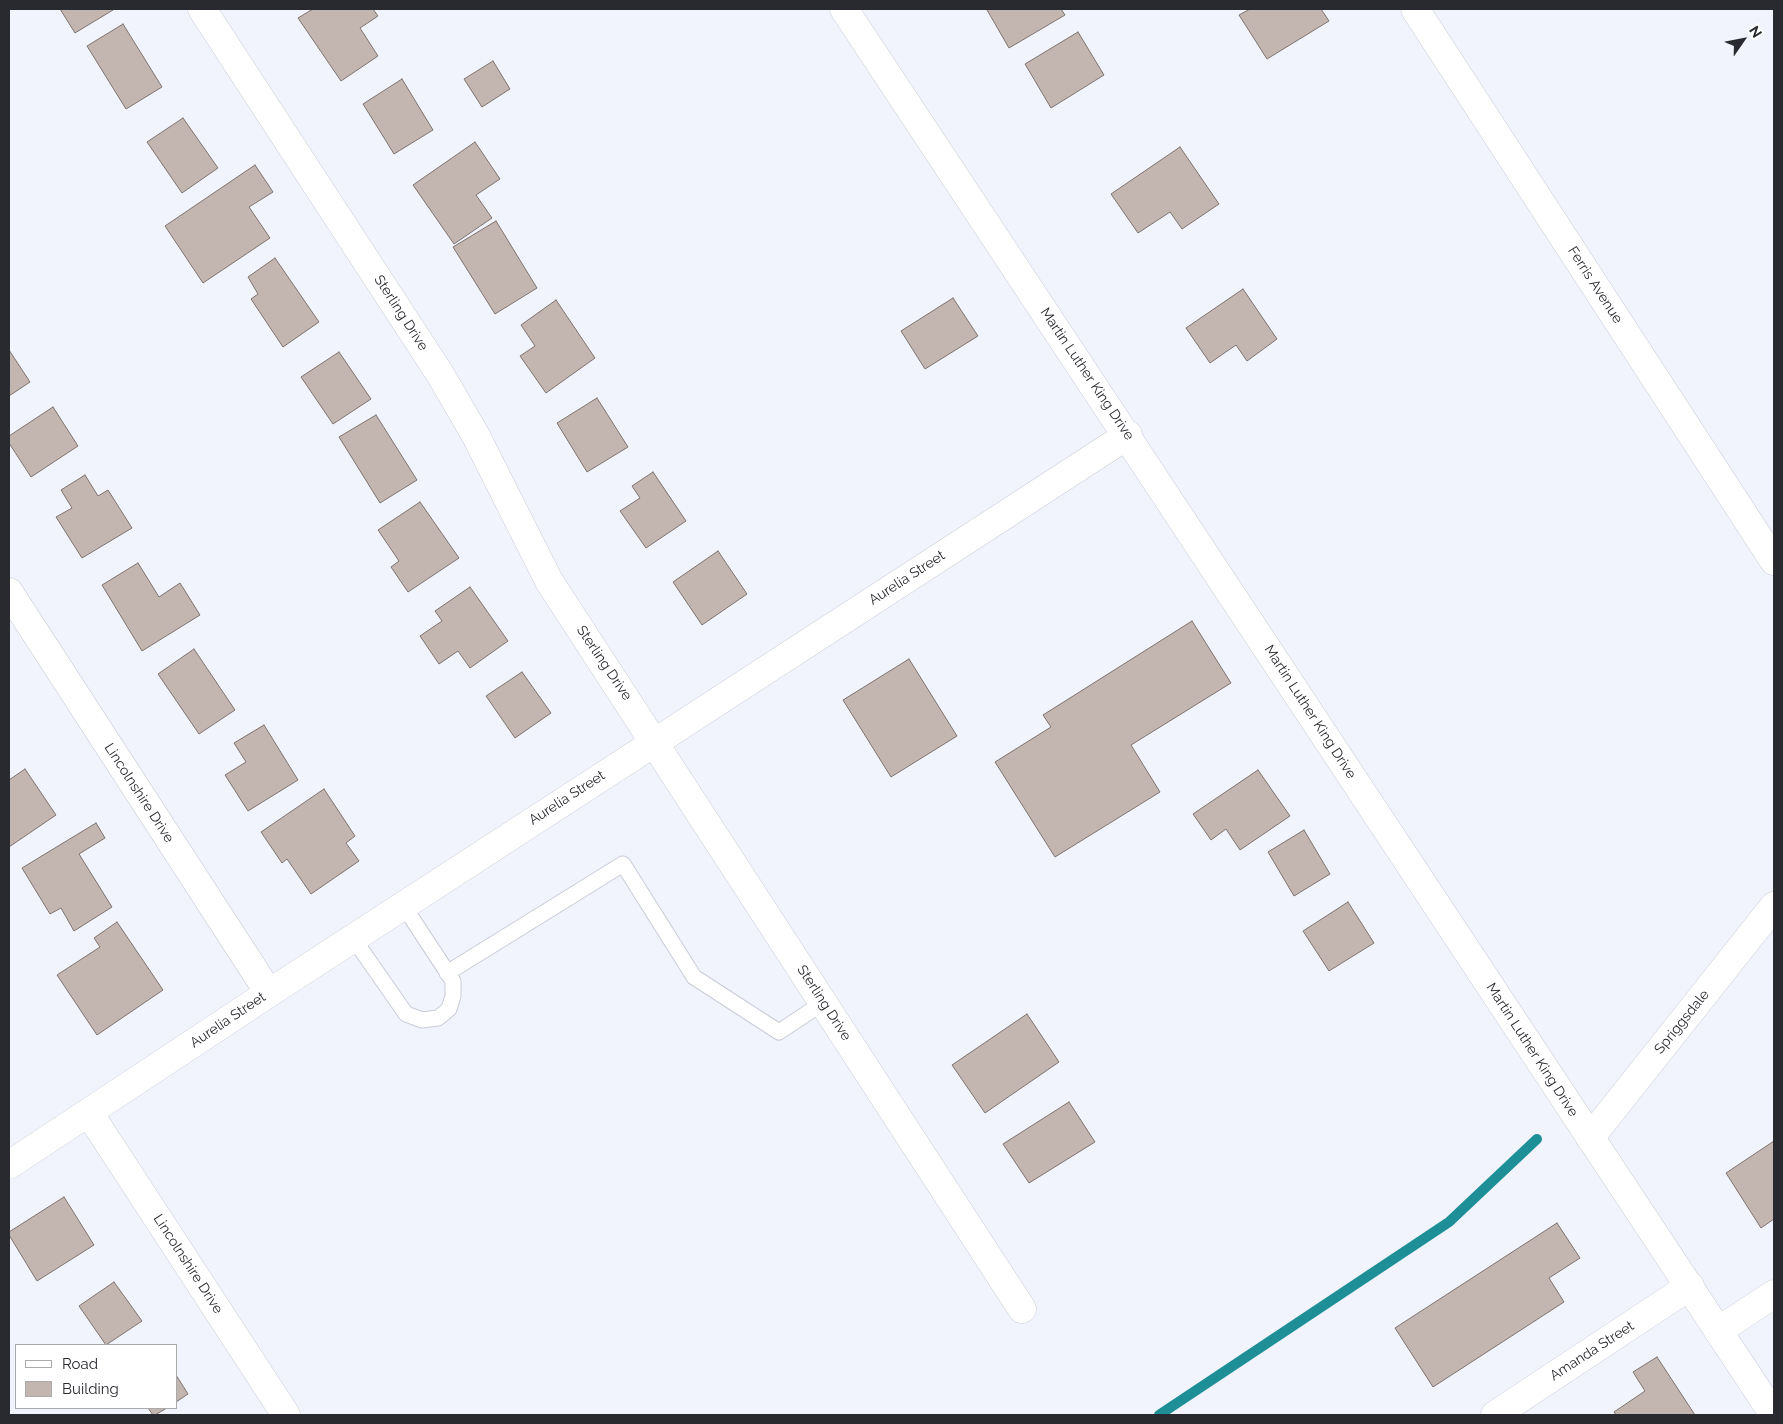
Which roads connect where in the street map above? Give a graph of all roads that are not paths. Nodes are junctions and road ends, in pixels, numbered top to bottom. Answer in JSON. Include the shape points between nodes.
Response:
{"nodes":[{"id":1,"x":202,"y":9,"type":"edge"},
{"id":2,"x":844,"y":9,"type":"edge"},
{"id":3,"x":1415,"y":9,"type":"edge"},
{"id":4,"x":1128,"y":435,"type":"junction"},
{"id":5,"x":1774,"y":561,"type":"edge"},
{"id":6,"x":9,"y":592,"type":"edge"},
{"id":7,"x":655,"y":741,"type":"junction"},
{"id":8,"x":403,"y":905,"type":"junction"},
{"id":9,"x":1774,"y":906,"type":"edge"},
{"id":10,"x":353,"y":938,"type":"junction"},
{"id":11,"x":447,"y":973,"type":"junction"},
{"id":12,"x":268,"y":993,"type":"junction"},
{"id":13,"x":824,"y":1002,"type":"junction"},
{"id":14,"x":89,"y":1113,"type":"junction"},
{"id":15,"x":1590,"y":1138,"type":"junction"},
{"id":16,"x":9,"y":1166,"type":"edge"},
{"id":17,"x":1690,"y":1286,"type":"junction"},
{"id":18,"x":1774,"y":1294,"type":"edge"},
{"id":19,"x":1022,"y":1309,"type":"dead end"},
{"id":20,"x":1718,"y":1330,"type":"junction"},
{"id":21,"x":286,"y":1415,"type":"edge"},
{"id":22,"x":1495,"y":1415,"type":"edge"},
{"id":23,"x":1774,"y":1415,"type":"edge"}],
"edges":[{"from":1,"to":7,"type":"street","name":"Sterling Drive","via":[[440,374],[476,436],[549,581]]},
{"from":2,"to":4,"type":"street","name":"Martin Luther King Drive"},
{"from":3,"to":5,"type":"street","name":"Ferris Avenue"},
{"from":4,"to":7,"type":"street","name":"Aurelia Street"},
{"from":4,"to":15,"type":"street","name":"Martin Luther King Drive"},
{"from":6,"to":12,"type":"street","name":"Lincolnshire Drive"},
{"from":7,"to":8,"type":"street","name":"Aurelia Street"},
{"from":7,"to":13,"type":"street","name":"Sterling Drive"},
{"from":8,"to":10,"type":"street","name":"Aurelia Street"},
{"from":8,"to":11,"type":"lane"},
{"from":9,"to":15,"type":"street","name":"Spriggsdale"},
{"from":10,"to":11,"type":"lane","via":[[406,1014],[422,1020],[438,1018],[449,1009],[453,996],[452,981]]},
{"from":10,"to":12,"type":"street","name":"Aurelia Street"},
{"from":11,"to":13,"type":"lane","via":[[623,864],[694,977],[779,1032]]},
{"from":12,"to":14,"type":"street","name":"Aurelia Street"},
{"from":13,"to":19,"type":"street","name":"Sterling Drive"},
{"from":14,"to":16,"type":"street","name":"Aurelia Street"},
{"from":14,"to":21,"type":"street","name":"Lincolnshire Drive"},
{"from":15,"to":17,"type":"street","name":"Martin Luther King Drive"},
{"from":17,"to":20,"type":"street","name":"Martin Luther King Drive"},
{"from":17,"to":22,"type":"street","name":"Amanda Street"},
{"from":18,"to":20,"type":"street"},
{"from":20,"to":23,"type":"street","name":"Martin Luther King Drive"}]}
